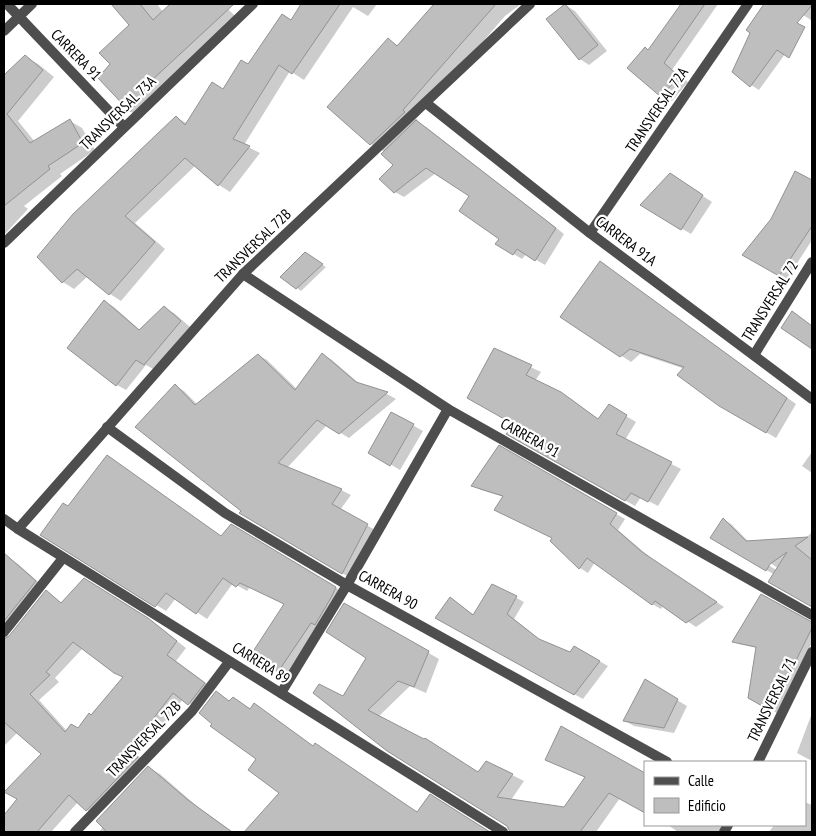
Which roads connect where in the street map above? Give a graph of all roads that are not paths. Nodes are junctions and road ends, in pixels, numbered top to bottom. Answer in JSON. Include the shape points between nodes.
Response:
{"nodes":[{"id":1,"x":7,"y":4,"type":"edge"},
{"id":2,"x":32,"y":4,"type":"edge"},
{"id":3,"x":253,"y":4,"type":"edge"},
{"id":4,"x":530,"y":4,"type":"edge"},
{"id":5,"x":748,"y":4,"type":"edge"},
{"id":6,"x":19,"y":17,"type":"junction"},
{"id":7,"x":4,"y":31,"type":"edge"},
{"id":8,"x":426,"y":103,"type":"junction"},
{"id":9,"x":124,"y":127,"type":"junction"},
{"id":10,"x":590,"y":233,"type":"junction"},
{"id":11,"x":4,"y":243,"type":"edge"},
{"id":12,"x":812,"y":262,"type":"edge"},
{"id":13,"x":243,"y":274,"type":"junction"},
{"id":14,"x":754,"y":356,"type":"junction"},
{"id":15,"x":812,"y":399,"type":"edge"},
{"id":16,"x":448,"y":409,"type":"junction"},
{"id":17,"x":107,"y":427,"type":"junction"},
{"id":18,"x":4,"y":519,"type":"edge"},
{"id":19,"x":18,"y":530,"type":"junction"},
{"id":20,"x":63,"y":558,"type":"junction"},
{"id":21,"x":348,"y":585,"type":"junction"},
{"id":22,"x":812,"y":615,"type":"edge"},
{"id":23,"x":4,"y":632,"type":"edge"},
{"id":24,"x":812,"y":652,"type":"edge"},
{"id":25,"x":230,"y":662,"type":"junction"},
{"id":26,"x":281,"y":693,"type":"junction"},
{"id":27,"x":665,"y":761,"type":"edge"},
{"id":28,"x":758,"y":761,"type":"edge"},
{"id":29,"x":75,"y":832,"type":"edge"},
{"id":30,"x":503,"y":832,"type":"edge"}],
"edges":[{"from":1,"to":6,"type":"street","name":"CARRERA 91"},
{"from":2,"to":6,"type":"street"},
{"from":3,"to":9,"type":"street","name":"TRANSVERSAL 73A"},
{"from":4,"to":8,"type":"street","name":"TRANSVERSAL 72B"},
{"from":5,"to":10,"type":"street","name":"TRANSVERSAL 72A"},
{"from":6,"to":7,"type":"street"},
{"from":6,"to":9,"type":"street","name":"CARRERA 91"},
{"from":8,"to":10,"type":"street","name":"CARRERA 91A"},
{"from":8,"to":13,"type":"street","name":"TRANSVERSAL 72B"},
{"from":9,"to":11,"type":"street","name":"TRANSVERSAL 73A"},
{"from":10,"to":14,"type":"street","name":"CARRERA 91A"},
{"from":12,"to":14,"type":"street","name":"TRANSVERSAL 72"},
{"from":13,"to":16,"type":"street","name":"CARRERA 91"},
{"from":13,"to":17,"type":"street","name":"TRANSVERSAL 72B"},
{"from":14,"to":15,"type":"street","name":"CARRERA 91A"},
{"from":16,"to":21,"type":"street"},
{"from":16,"to":22,"type":"street","name":"CARRERA 91"},
{"from":17,"to":19,"type":"street","name":"TRANSVERSAL 72B"},
{"from":17,"to":21,"type":"street","name":"CARRERA 90","via":[[225,512]]},
{"from":18,"to":19,"type":"street","name":"CARRERA 89"},
{"from":19,"to":20,"type":"street","name":"CARRERA 89"},
{"from":20,"to":23,"type":"street"},
{"from":20,"to":25,"type":"street","name":"CARRERA 89"},
{"from":21,"to":26,"type":"street"},
{"from":21,"to":27,"type":"street","name":"CARRERA 90"},
{"from":24,"to":28,"type":"street","name":"TRANSVERSAL 71"},
{"from":25,"to":26,"type":"street","name":"CARRERA 89"},
{"from":25,"to":29,"type":"street","name":"TRANSVERSAL 72B","via":[[192,711]]},
{"from":26,"to":30,"type":"street","name":"CARRERA 89"}]}
